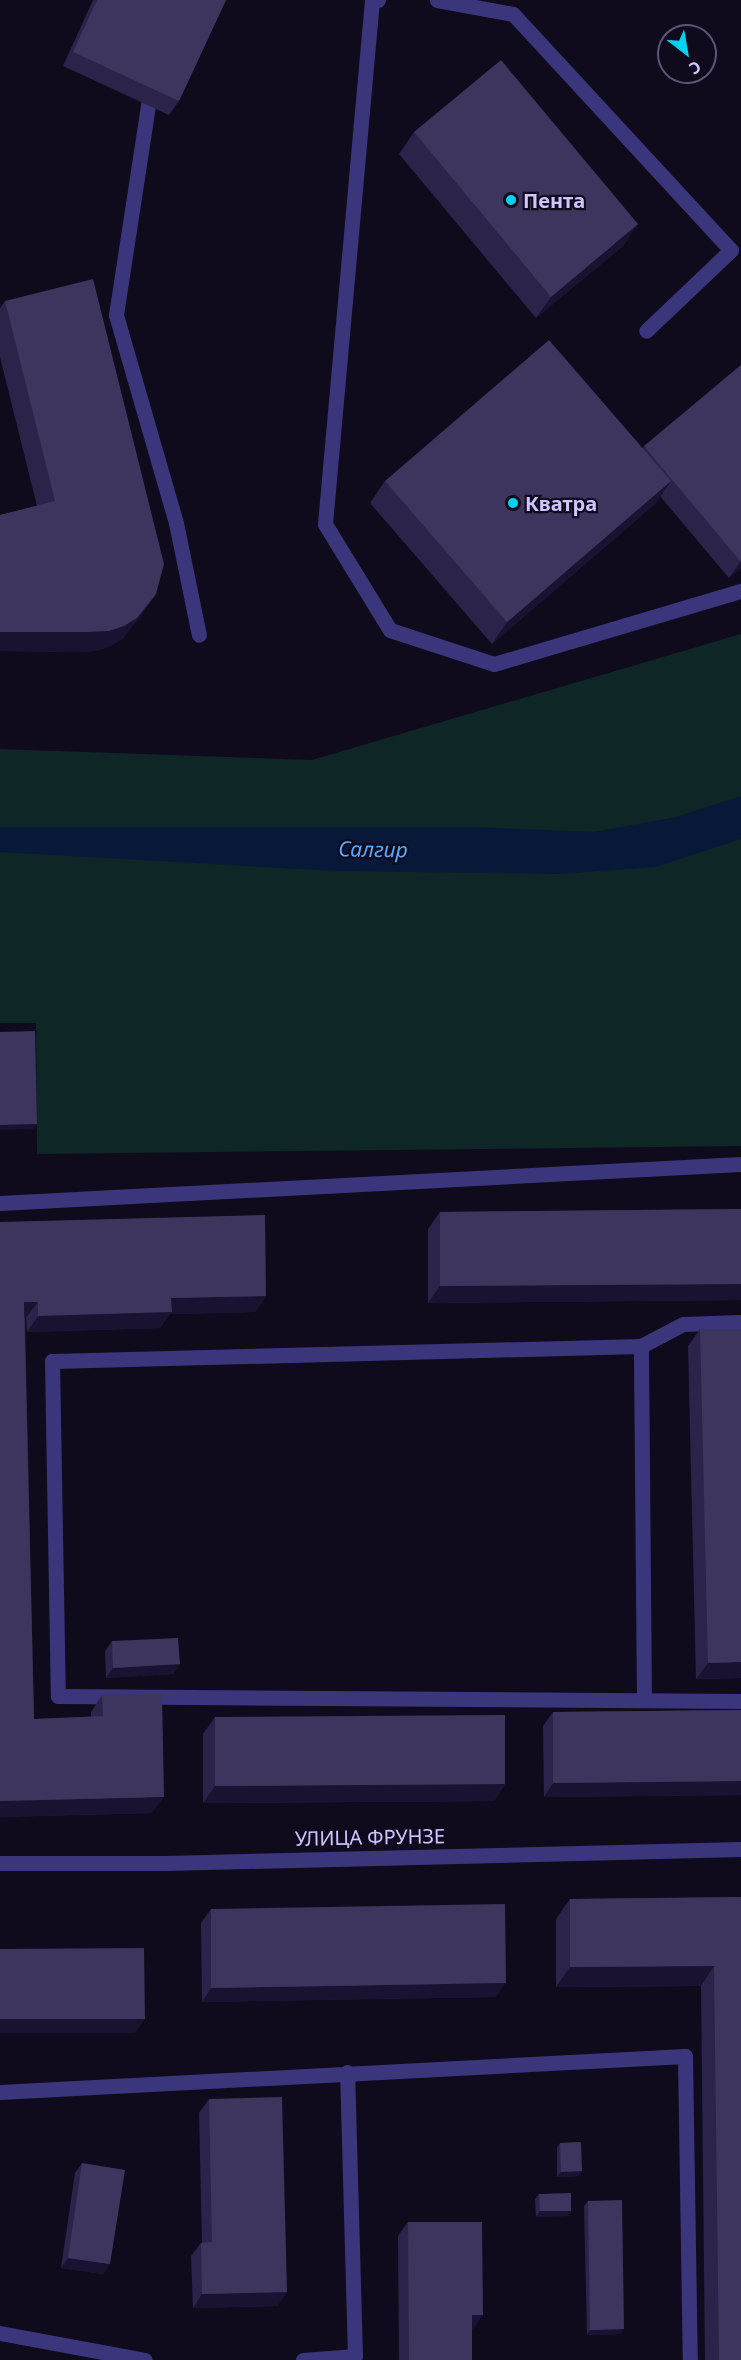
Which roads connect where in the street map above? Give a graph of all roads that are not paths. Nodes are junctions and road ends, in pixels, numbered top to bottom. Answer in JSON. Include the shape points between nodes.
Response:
{"nodes":[{"id":1,"x":378,"y":0,"type":"edge"},
{"id":2,"x":437,"y":0,"type":"edge"},
{"id":3,"x":154,"y":70,"type":"edge"},
{"id":4,"x":646,"y":331,"type":"dead end"},
{"id":5,"x":741,"y":591,"type":"edge"},
{"id":6,"x":199,"y":635,"type":"dead end"},
{"id":7,"x":741,"y":1164,"type":"edge"},
{"id":8,"x":0,"y":1203,"type":"edge"},
{"id":9,"x":741,"y":1322,"type":"edge"},
{"id":10,"x":641,"y":1346,"type":"junction"},
{"id":11,"x":644,"y":1700,"type":"junction"},
{"id":12,"x":741,"y":1701,"type":"edge"},
{"id":13,"x":741,"y":1850,"type":"edge"},
{"id":14,"x":0,"y":1863,"type":"edge"},
{"id":15,"x":347,"y":2072,"type":"junction"},
{"id":16,"x":0,"y":2092,"type":"edge"},
{"id":17,"x":0,"y":2333,"type":"edge"},
{"id":18,"x":145,"y":2360,"type":"edge"},
{"id":19,"x":303,"y":2360,"type":"edge"},
{"id":20,"x":690,"y":2360,"type":"edge"}],
"edges":[{"from":1,"to":5,"type":"street","via":[[372,0],[325,524],[390,630],[494,664]]},
{"from":2,"to":4,"type":"street","via":[[513,15],[731,250]]},
{"from":3,"to":6,"type":"street","via":[[116,315],[176,523]]},
{"from":7,"to":8,"type":"street"},
{"from":9,"to":10,"type":"street","via":[[683,1324]]},
{"from":10,"to":11,"type":"street"},
{"from":10,"to":11,"type":"street","via":[[52,1361],[57,1696]]},
{"from":11,"to":12,"type":"street"},
{"from":13,"to":14,"type":"street","name":"УЛИЦА ФРУНЗЕ"},
{"from":15,"to":16,"type":"street"},
{"from":15,"to":19,"type":"street","via":[[355,2356]]},
{"from":15,"to":20,"type":"street","via":[[685,2056]]},
{"from":17,"to":18,"type":"street"}]}
